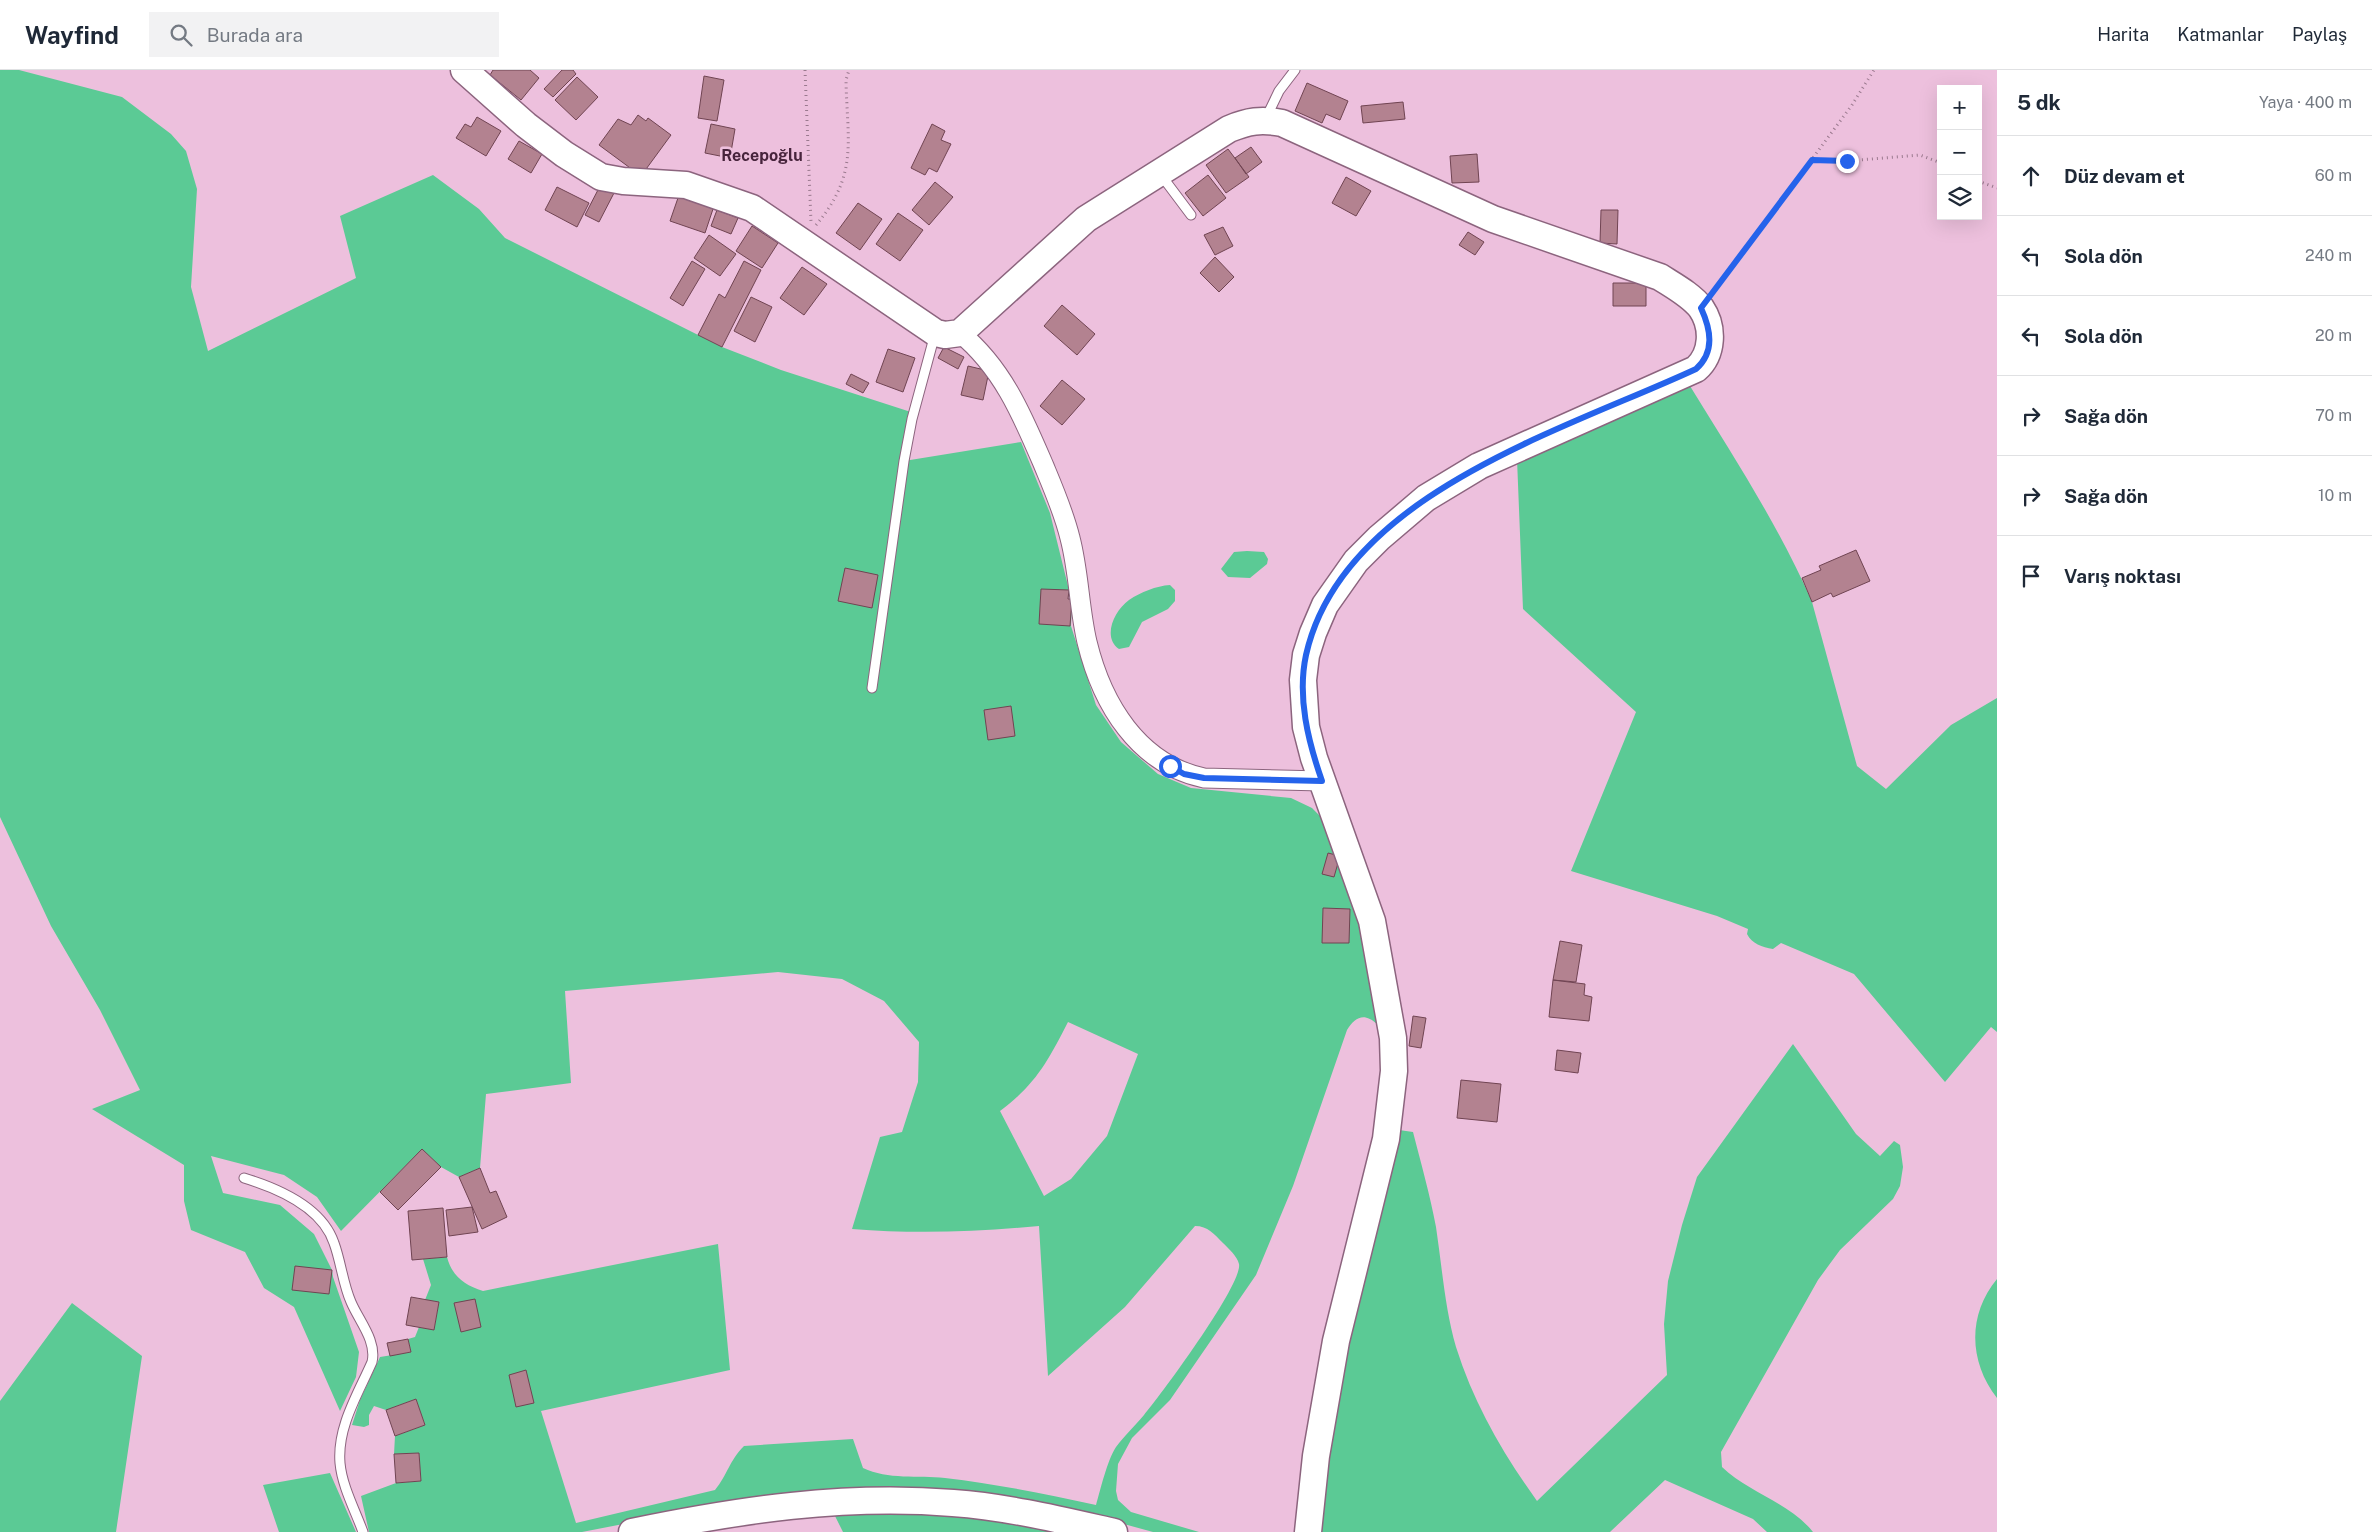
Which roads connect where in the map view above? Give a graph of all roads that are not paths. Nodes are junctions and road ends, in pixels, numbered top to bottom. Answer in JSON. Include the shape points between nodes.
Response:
{"nodes":[{"id":1,"x":464,"y":70,"type":"edge"},
{"id":2,"x":1295,"y":70,"type":"edge"},
{"id":3,"x":1265,"y":120,"type":"junction"},
{"id":4,"x":1159,"y":172,"type":"junction"},
{"id":5,"x":1191,"y":215,"type":"dead end"},
{"id":6,"x":948,"y":333,"type":"junction"},
{"id":7,"x":872,"y":688,"type":"dead end"},
{"id":8,"x":1322,"y":781,"type":"junction"},
{"id":9,"x":244,"y":1178,"type":"dead end"},
{"id":10,"x":363,"y":1532,"type":"edge"},
{"id":11,"x":632,"y":1532,"type":"edge"},
{"id":12,"x":1114,"y":1532,"type":"edge"},
{"id":13,"x":1308,"y":1532,"type":"edge"}],
"edges":[{"from":1,"to":6,"type":"street","via":[[526,125],[588,169],[614,180],[686,185],[752,208]]},
{"from":2,"to":3,"type":"lane","via":[[1279,91]]},
{"from":3,"to":4,"type":"street","via":[[1245,122],[1228,129]]},
{"from":3,"to":8,"type":"street","via":[[1282,124],[1493,219],[1660,277],[1701,308],[1710,334],[1704,361],[1696,369],[1452,481],[1426,498],[1379,538],[1340,581],[1314,633],[1306,655],[1303,680],[1306,727]]},
{"from":4,"to":5,"type":"lane"},
{"from":4,"to":6,"type":"street","via":[[1086,219]]},
{"from":6,"to":7,"type":"lane","via":[[912,419]]},
{"from":6,"to":8,"type":"street","via":[[991,363],[1028,428],[1070,537],[1087,641],[1095,670],[1103,693],[1125,728],[1153,755],[1184,774],[1204,778]]},
{"from":8,"to":13,"type":"street","via":[[1372,921],[1393,1038],[1394,1071],[1386,1139],[1336,1341],[1316,1456]]},
{"from":9,"to":10,"type":"lane","via":[[280,1191],[302,1205],[328,1231],[334,1241],[350,1300],[371,1342],[372,1362],[348,1416],[340,1448],[342,1477]]},
{"from":11,"to":12,"type":"street","via":[[722,1514],[806,1503],[882,1500],[953,1503],[1018,1511]]}]}
